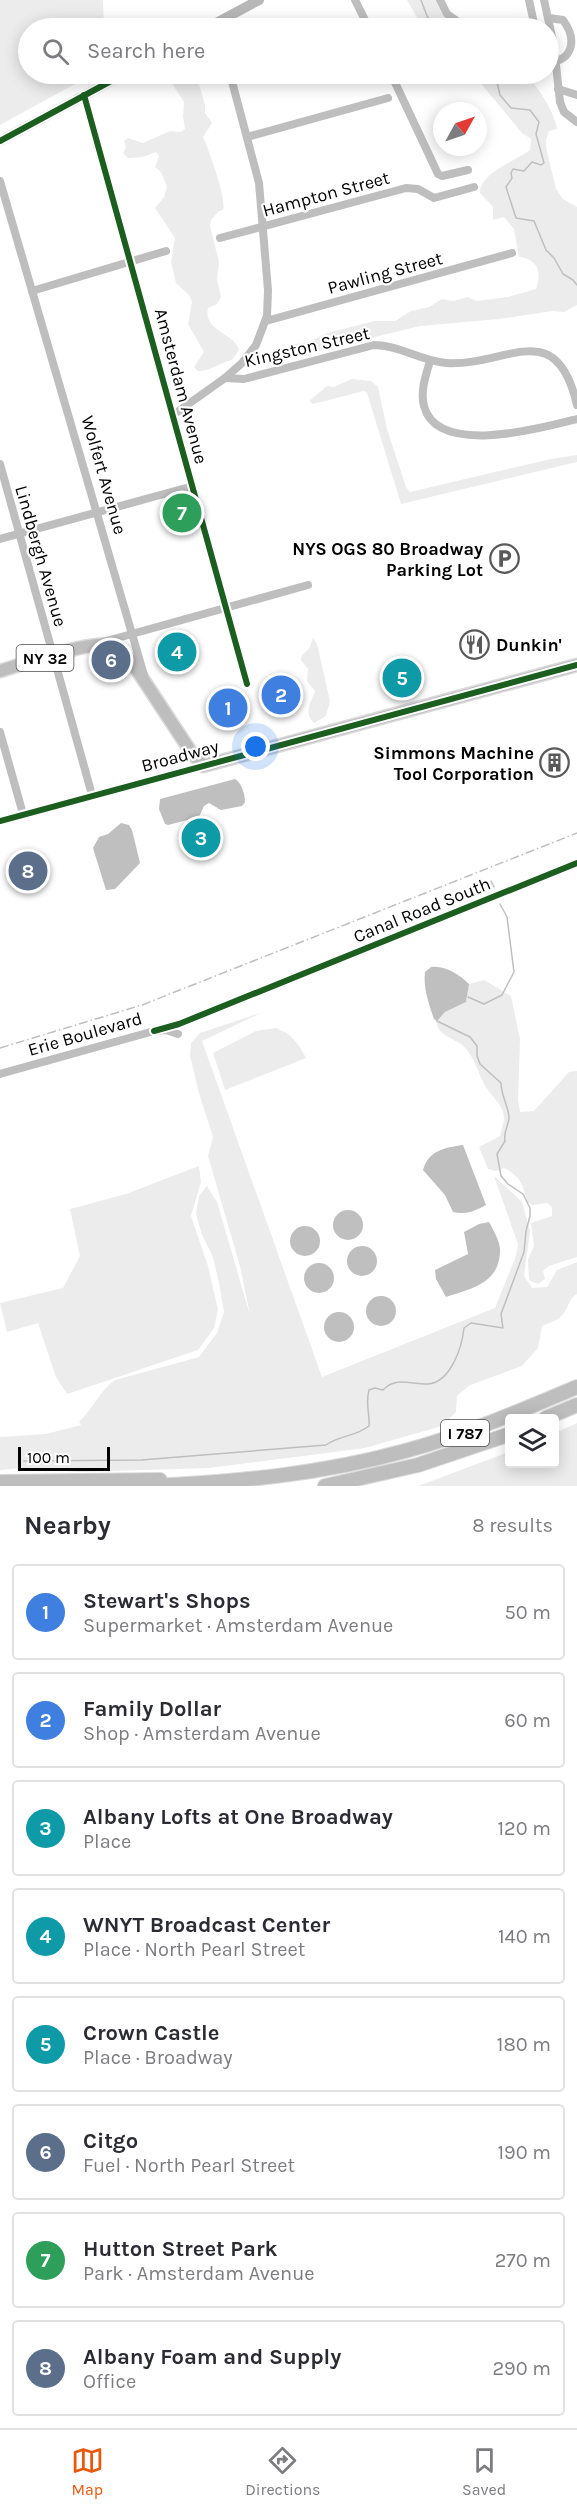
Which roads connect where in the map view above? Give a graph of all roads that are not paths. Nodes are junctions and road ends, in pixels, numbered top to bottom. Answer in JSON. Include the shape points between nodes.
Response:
{"nodes":[{"id":1,"x":260,"y":0,"type":"edge"},
{"id":2,"x":355,"y":0,"type":"edge"},
{"id":3,"x":440,"y":0,"type":"edge"},
{"id":4,"x":529,"y":0,"type":"edge"},
{"id":5,"x":544,"y":0,"type":"edge"},
{"id":6,"x":229,"y":18,"type":"edge"},
{"id":7,"x":364,"y":18,"type":"edge"},
{"id":8,"x":452,"y":18,"type":"edge"},
{"id":9,"x":533,"y":18,"type":"edge"},
{"id":10,"x":549,"y":18,"type":"edge"},
{"id":11,"x":559,"y":19,"type":"edge"},
{"id":12,"x":559,"y":62,"type":"edge"},
{"id":13,"x":105,"y":84,"type":"edge"},
{"id":14,"x":233,"y":84,"type":"edge"},
{"id":15,"x":395,"y":84,"type":"edge"},
{"id":16,"x":557,"y":84,"type":"edge"},
{"id":17,"x":558,"y":88,"type":"junction"},
{"id":18,"x":84,"y":95,"type":"junction"},
{"id":19,"x":577,"y":95,"type":"edge"},
{"id":20,"x":388,"y":98,"type":"dead end"},
{"id":21,"x":577,"y":122,"type":"edge"},
{"id":22,"x":247,"y":137,"type":"junction"},
{"id":23,"x":0,"y":141,"type":"edge"},
{"id":24,"x":468,"y":170,"type":"dead end"},
{"id":25,"x":0,"y":181,"type":"edge"},
{"id":26,"x":474,"y":187,"type":"dead end"},
{"id":27,"x":263,"y":227,"type":"junction"},
{"id":28,"x":220,"y":238,"type":"dead end"},
{"id":29,"x":166,"y":251,"type":"dead end"},
{"id":30,"x":512,"y":253,"type":"dead end"},
{"id":31,"x":131,"y":263,"type":"junction"},
{"id":32,"x":32,"y":291,"type":"junction"},
{"id":33,"x":266,"y":321,"type":"junction"},
{"id":34,"x":430,"y":361,"type":"junction"},
{"id":35,"x":225,"y":378,"type":"junction"},
{"id":36,"x":577,"y":405,"type":"edge"},
{"id":37,"x":173,"y":415,"type":"junction"},
{"id":38,"x":577,"y":420,"type":"edge"},
{"id":39,"x":0,"y":464,"type":"edge"},
{"id":40,"x":193,"y":486,"type":"junction"},
{"id":41,"x":96,"y":512,"type":"junction"},
{"id":42,"x":20,"y":533,"type":"junction"},
{"id":43,"x":0,"y":539,"type":"edge"},
{"id":44,"x":308,"y":585,"type":"dead end"},
{"id":45,"x":226,"y":608,"type":"junction"},
{"id":46,"x":132,"y":634,"type":"junction"},
{"id":47,"x":90,"y":646,"type":"junction"},
{"id":48,"x":53,"y":656,"type":"junction"},
{"id":49,"x":577,"y":665,"type":"edge"},
{"id":50,"x":0,"y":671,"type":"edge"},
{"id":51,"x":247,"y":684,"type":"dead end"},
{"id":52,"x":148,"y":688,"type":"junction"},
{"id":53,"x":0,"y":732,"type":"edge"},
{"id":54,"x":203,"y":766,"type":"junction"},
{"id":55,"x":92,"y":795,"type":"junction"},
{"id":56,"x":23,"y":814,"type":"junction"},
{"id":57,"x":0,"y":821,"type":"edge"},
{"id":58,"x":577,"y":863,"type":"edge"},
{"id":59,"x":153,"y":1031,"type":"junction"},
{"id":60,"x":178,"y":1034,"type":"dead end"},
{"id":61,"x":0,"y":1074,"type":"edge"},
{"id":62,"x":577,"y":1388,"type":"edge"},
{"id":63,"x":577,"y":1405,"type":"edge"},
{"id":64,"x":557,"y":1414,"type":"edge"},
{"id":65,"x":505,"y":1436,"type":"edge"},
{"id":66,"x":249,"y":1479,"type":"junction"},
{"id":67,"x":0,"y":1482,"type":"edge"},
{"id":68,"x":151,"y":1486,"type":"edge"},
{"id":69,"x":325,"y":1486,"type":"edge"}],
"edges":[{"from":1,"to":6,"type":"main road"},
{"from":2,"to":7,"type":"street"},
{"from":3,"to":8,"type":"street"},
{"from":4,"to":9,"type":"street"},
{"from":5,"to":10,"type":"street"},
{"from":11,"to":12,"type":"street","via":[[569,26],[573,37],[573,48]]},
{"from":13,"to":18,"type":"main road"},
{"from":14,"to":22,"type":"street"},
{"from":15,"to":24,"type":"street","via":[[438,174]]},
{"from":16,"to":17,"type":"street"},
{"from":17,"to":19,"type":"street"},
{"from":17,"to":21,"type":"street","via":[[562,109]]},
{"from":18,"to":23,"type":"main road"},
{"from":18,"to":31,"type":"street","name":"Amsterdam Avenue"},
{"from":20,"to":22,"type":"street"},
{"from":22,"to":27,"type":"street","via":[[259,183]]},
{"from":25,"to":32,"type":"street","name":"Wolfert Avenue"},
{"from":26,"to":27,"type":"street","name":"Hampton Street","via":[[435,198],[406,188]]},
{"from":27,"to":28,"type":"street","name":"Hampton Street"},
{"from":27,"to":33,"type":"street"},
{"from":29,"to":31,"type":"street"},
{"from":30,"to":33,"type":"street","name":"Pawling Street"},
{"from":31,"to":32,"type":"street"},
{"from":31,"to":37,"type":"street","name":"Amsterdam Avenue"},
{"from":32,"to":41,"type":"street","name":"Wolfert Avenue"},
{"from":33,"to":35,"type":"street","via":[[250,354]]},
{"from":34,"to":35,"type":"street","name":"Kingston Street","via":[[374,345],[244,379]]},
{"from":34,"to":36,"type":"street","name":"Kingston Street","via":[[464,363],[523,351],[544,354],[567,374]]},
{"from":34,"to":38,"type":"street","via":[[423,403],[429,418],[442,428],[508,435]]},
{"from":35,"to":37,"type":"street"},
{"from":37,"to":40,"type":"street","name":"Amsterdam Avenue"},
{"from":39,"to":42,"type":"street","name":"Lindbergh Avenue"},
{"from":40,"to":41,"type":"street"},
{"from":40,"to":45,"type":"street","name":"Amsterdam Avenue"},
{"from":41,"to":42,"type":"street"},
{"from":41,"to":46,"type":"street","name":"Wolfert Avenue"},
{"from":42,"to":43,"type":"street"},
{"from":42,"to":48,"type":"street","name":"Lindbergh Avenue"},
{"from":44,"to":45,"type":"street"},
{"from":45,"to":46,"type":"street"},
{"from":45,"to":51,"type":"street","name":"Amsterdam Avenue"},
{"from":46,"to":47,"type":"street"},
{"from":46,"to":52,"type":"street","name":"Wolfert Avenue"},
{"from":47,"to":48,"type":"main road","number":"NY 32"},
{"from":47,"to":52,"type":"main road","number":"NY 32","via":[[106,645],[120,650]]},
{"from":48,"to":50,"type":"main road","number":"NY 32"},
{"from":48,"to":55,"type":"street","name":"Lindbergh Avenue"},
{"from":49,"to":54,"type":"main road","name":"Broadway"},
{"from":52,"to":54,"type":"main road","name":"Wolfert Avenue","number":"NY 32"},
{"from":53,"to":56,"type":"street"},
{"from":54,"to":55,"type":"street","name":"Broadway"},
{"from":55,"to":56,"type":"street","name":"Broadway"},
{"from":56,"to":57,"type":"street","name":"Broadway"},
{"from":58,"to":59,"type":"street","name":"Canal Road South","via":[[179,1024]]},
{"from":59,"to":60,"type":"street","name":"Erie Boulevard"},
{"from":59,"to":61,"type":"street","name":"Erie Boulevard"},
{"from":62,"to":66,"type":"highway","number":"I 787","via":[[491,1423],[406,1451],[339,1467]]},
{"from":63,"to":64,"type":"highway"},
{"from":65,"to":69,"type":"highway","number":"I 787","via":[[418,1465]]},
{"from":66,"to":67,"type":"highway"},
{"from":66,"to":68,"type":"highway","number":"I 787"}]}
